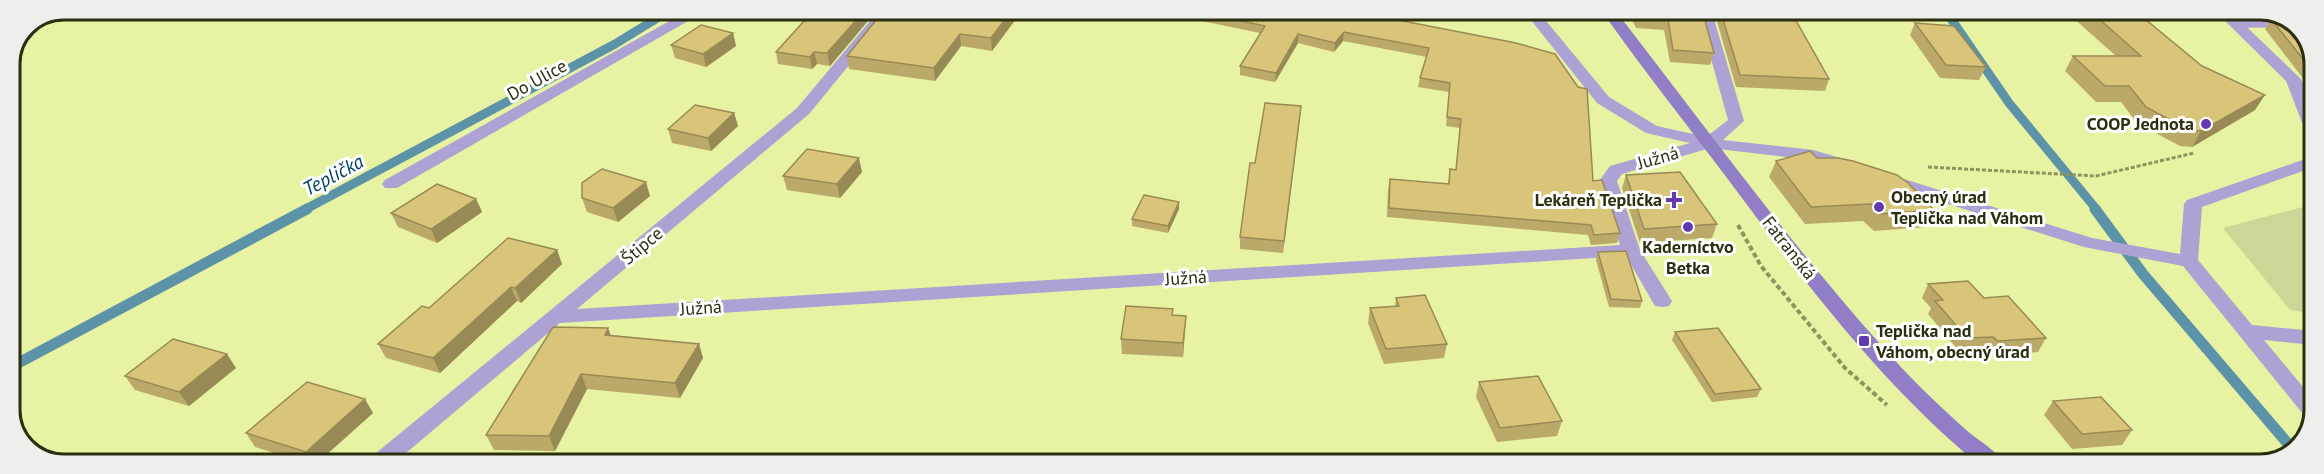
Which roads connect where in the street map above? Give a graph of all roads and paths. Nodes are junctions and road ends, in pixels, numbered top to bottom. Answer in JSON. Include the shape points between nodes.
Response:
{"nodes":[{"id":1,"x":683,"y":20,"type":"edge"},
{"id":2,"x":879,"y":20,"type":"edge"},
{"id":3,"x":1538,"y":20,"type":"edge"},
{"id":4,"x":1616,"y":20,"type":"edge"},
{"id":5,"x":1708,"y":20,"type":"edge"},
{"id":6,"x":2232,"y":20,"type":"edge"},
{"id":7,"x":2279,"y":23,"type":"edge"},
{"id":8,"x":2236,"y":24,"type":"junction"},
{"id":9,"x":1542,"y":51,"type":"edge"},
{"id":10,"x":1564,"y":55,"type":"junction"},
{"id":11,"x":2304,"y":98,"type":"edge"},
{"id":12,"x":1709,"y":143,"type":"junction"},
{"id":13,"x":2194,"y":153,"type":"dead end"},
{"id":14,"x":2304,"y":165,"type":"edge"},
{"id":15,"x":2047,"y":175,"type":"dead end"},
{"id":16,"x":392,"y":184,"type":"dead end"},
{"id":17,"x":1631,"y":250,"type":"junction"},
{"id":18,"x":2189,"y":261,"type":"junction"},
{"id":19,"x":1662,"y":300,"type":"dead end"},
{"id":20,"x":558,"y":317,"type":"junction"},
{"id":21,"x":2246,"y":331,"type":"junction"},
{"id":22,"x":2304,"y":337,"type":"edge"},
{"id":23,"x":2304,"y":402,"type":"edge"},
{"id":24,"x":390,"y":454,"type":"edge"},
{"id":25,"x":1982,"y":454,"type":"edge"}],
"edges":[{"from":1,"to":16,"type":"street","name":"Do Ulice"},
{"from":2,"to":20,"type":"street","name":"Štipce","via":[[804,111]]},
{"from":3,"to":10,"type":"street"},
{"from":4,"to":12,"type":"main road","name":"Fatranská"},
{"from":5,"to":12,"type":"street","via":[[1736,121]]},
{"from":6,"to":8,"type":"street"},
{"from":7,"to":8,"type":"street"},
{"from":8,"to":11,"type":"street","via":[[2293,79]]},
{"from":9,"to":10,"type":"street"},
{"from":10,"to":12,"type":"street","via":[[1603,100],[1652,130]]},
{"from":12,"to":17,"type":"street","name":"Južná","via":[[1616,170],[1608,181]]},
{"from":12,"to":18,"type":"street","via":[[1813,155],[2105,246]]},
{"from":12,"to":25,"type":"main road","name":"Fatranská","via":[[1878,357]]},
{"from":13,"to":15,"type":"path","via":[[2089,175]]},
{"from":14,"to":18,"type":"street","via":[[2193,204]]},
{"from":17,"to":19,"type":"street"},
{"from":17,"to":20,"type":"street","name":"Južná"},
{"from":18,"to":21,"type":"street"},
{"from":20,"to":24,"type":"street","name":"Štipce"},
{"from":21,"to":22,"type":"street"},
{"from":21,"to":23,"type":"street"}]}
